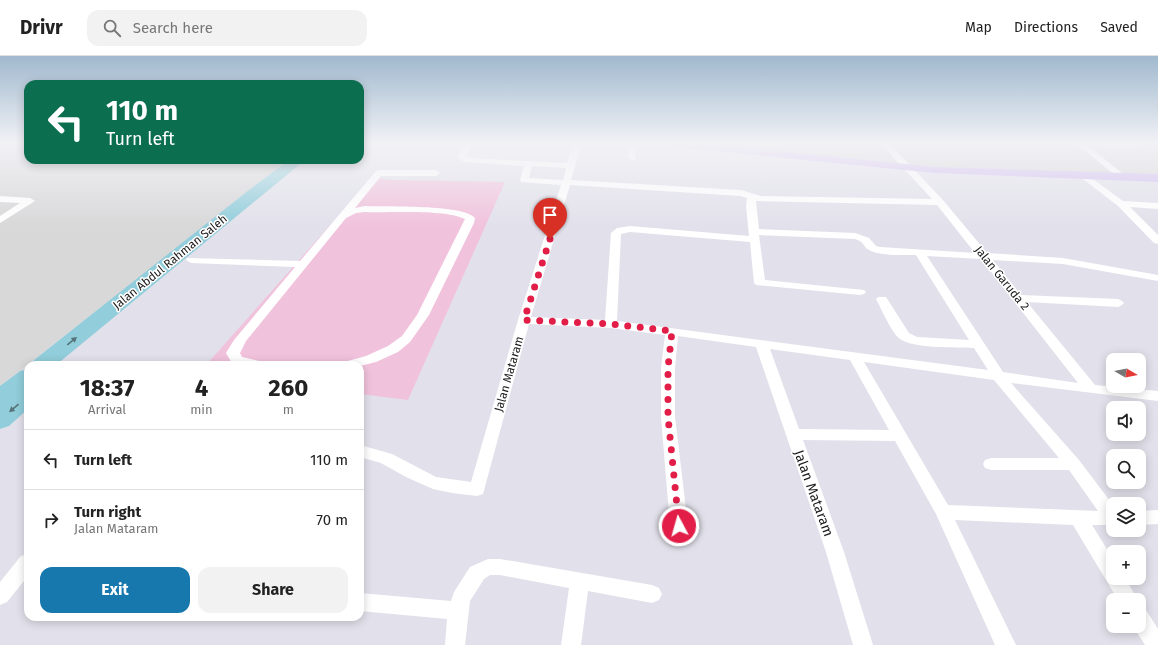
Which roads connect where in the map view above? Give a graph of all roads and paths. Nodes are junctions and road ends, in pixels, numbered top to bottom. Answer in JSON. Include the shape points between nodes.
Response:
{"nodes":[{"id":1,"x":285,"y":171,"type":"edge"},
{"id":2,"x":296,"y":171,"type":"edge"},
{"id":3,"x":527,"y":171,"type":"edge"},
{"id":4,"x":570,"y":171,"type":"edge"},
{"id":5,"x":912,"y":171,"type":"edge"},
{"id":6,"x":978,"y":171,"type":"edge"},
{"id":7,"x":1116,"y":171,"type":"edge"},
{"id":8,"x":436,"y":173,"type":"dead end"},
{"id":9,"x":1086,"y":177,"type":"junction"},
{"id":10,"x":1124,"y":178,"type":"junction"},
{"id":11,"x":1158,"y":178,"type":"edge"},
{"id":12,"x":567,"y":183,"type":"junction"},
{"id":13,"x":752,"y":197,"type":"junction"},
{"id":14,"x":0,"y":199,"type":"edge"},
{"id":15,"x":940,"y":202,"type":"junction"},
{"id":16,"x":251,"y":203,"type":"junction"},
{"id":17,"x":1121,"y":204,"type":"junction"},
{"id":18,"x":1158,"y":206,"type":"edge"},
{"id":19,"x":343,"y":216,"type":"junction"},
{"id":20,"x":0,"y":220,"type":"edge"},
{"id":21,"x":754,"y":235,"type":"junction"},
{"id":22,"x":1158,"y":241,"type":"edge"},
{"id":23,"x":920,"y":253,"type":"junction"},
{"id":24,"x":984,"y":256,"type":"junction"},
{"id":25,"x":191,"y":260,"type":"junction"},
{"id":26,"x":303,"y":264,"type":"junction"},
{"id":27,"x":1158,"y":278,"type":"edge"},
{"id":28,"x":860,"y":292,"type":"dead end"},
{"id":29,"x":1018,"y":298,"type":"junction"},
{"id":30,"x":882,"y":299,"type":"dead end"},
{"id":31,"x":1118,"y":303,"type":"dead end"},
{"id":32,"x":524,"y":320,"type":"junction"},
{"id":33,"x":611,"y":324,"type":"junction"},
{"id":34,"x":672,"y":331,"type":"junction"},
{"id":35,"x":760,"y":343,"type":"junction"},
{"id":36,"x":977,"y":344,"type":"junction"},
{"id":37,"x":854,"y":356,"type":"junction"},
{"id":38,"x":47,"y":361,"type":"edge"},
{"id":39,"x":70,"y":361,"type":"edge"},
{"id":40,"x":241,"y":361,"type":"edge"},
{"id":41,"x":364,"y":361,"type":"edge"},
{"id":42,"x":998,"y":376,"type":"junction"},
{"id":43,"x":24,"y":379,"type":"edge"},
{"id":44,"x":1091,"y":389,"type":"junction"},
{"id":45,"x":1158,"y":396,"type":"edge"},
{"id":46,"x":0,"y":399,"type":"edge"},
{"id":47,"x":24,"y":399,"type":"edge"},
{"id":48,"x":0,"y":420,"type":"edge"},
{"id":49,"x":793,"y":434,"type":"junction"},
{"id":50,"x":900,"y":436,"type":"junction"},
{"id":51,"x":364,"y":451,"type":"edge"},
{"id":52,"x":991,"y":464,"type":"dead end"},
{"id":53,"x":1073,"y":464,"type":"junction"},
{"id":54,"x":1106,"y":509,"type":"edge"},
{"id":55,"x":942,"y":512,"type":"junction"},
{"id":56,"x":1158,"y":517,"type":"edge"},
{"id":57,"x":1078,"y":518,"type":"junction"},
{"id":58,"x":1106,"y":518,"type":"edge"},
{"id":59,"x":1146,"y":518,"type":"edge"},
{"id":60,"x":679,"y":526,"type":"dead end"},
{"id":61,"x":1106,"y":564,"type":"edge"},
{"id":62,"x":24,"y":570,"type":"edge"},
{"id":63,"x":580,"y":580,"type":"junction"},
{"id":64,"x":652,"y":594,"type":"dead end"},
{"id":65,"x":0,"y":596,"type":"edge"},
{"id":66,"x":364,"y":602,"type":"edge"},
{"id":67,"x":458,"y":611,"type":"junction"},
{"id":68,"x":1146,"y":629,"type":"edge"},
{"id":69,"x":455,"y":645,"type":"edge"},
{"id":70,"x":571,"y":645,"type":"edge"},
{"id":71,"x":863,"y":645,"type":"edge"},
{"id":72,"x":1006,"y":645,"type":"edge"},
{"id":73,"x":1156,"y":645,"type":"edge"}],
"edges":[{"from":1,"to":16,"type":"highway","name":"Jalan Abdul Rahman Saleh"},
{"from":2,"to":16,"type":"highway","name":"Jalan Abdul Rahman Saleh"},
{"from":3,"to":12,"type":"street","via":[[524,180]]},
{"from":4,"to":12,"type":"street","name":"Jalan Mataram"},
{"from":5,"to":15,"type":"street","name":"Jalan Garuda 2"},
{"from":6,"to":9,"type":"street"},
{"from":7,"to":10,"type":"street"},
{"from":8,"to":19,"type":"street","via":[[379,173]]},
{"from":9,"to":10,"type":"street"},
{"from":9,"to":17,"type":"street"},
{"from":10,"to":11,"type":"street"},
{"from":12,"to":13,"type":"street","via":[[718,192]]},
{"from":12,"to":32,"type":"street","name":"Jalan Mataram"},
{"from":13,"to":15,"type":"street","via":[[782,200]]},
{"from":13,"to":21,"type":"street"},
{"from":14,"to":20,"type":"street","via":[[30,201]]},
{"from":15,"to":24,"type":"street","name":"Jalan Garuda 2"},
{"from":16,"to":25,"type":"highway","name":"Jalan Abdul Rahman Saleh"},
{"from":38,"to":16,"type":"highway","name":"Jalan Abdul Rahman Saleh","one_way":true},
{"from":17,"to":18,"type":"street"},
{"from":17,"to":22,"type":"street"},
{"from":19,"to":26,"type":"street"},
{"from":19,"to":41,"type":"street","via":[[352,211],[365,209],[451,212],[470,218],[423,316],[406,339],[392,349]]},
{"from":21,"to":23,"type":"street","via":[[855,236],[863,237],[869,241],[872,248],[879,250]]},
{"from":21,"to":28,"type":"street","via":[[760,283]]},
{"from":21,"to":33,"type":"street","via":[[620,230],[616,233]]},
{"from":23,"to":24,"type":"street"},
{"from":23,"to":36,"type":"street"},
{"from":24,"to":27,"type":"street","via":[[1063,260]]},
{"from":24,"to":29,"type":"street","name":"Jalan Garuda 2"},
{"from":25,"to":26,"type":"street"},
{"from":25,"to":39,"type":"highway","name":"Jalan Abdul Rahman Saleh"},
{"from":26,"to":40,"type":"street","via":[[240,340],[233,353],[237,360]]},
{"from":29,"to":31,"type":"street"},
{"from":29,"to":44,"type":"street","name":"Jalan Garuda 2"},
{"from":30,"to":36,"type":"street","via":[[905,336],[915,340]]},
{"from":32,"to":33,"type":"street"},
{"from":32,"to":51,"type":"street","name":"Jalan Mataram","via":[[477,488],[432,483],[386,458]]},
{"from":33,"to":34,"type":"street"},
{"from":34,"to":35,"type":"street"},
{"from":34,"to":60,"type":"street","via":[[668,368],[668,417]]},
{"from":35,"to":37,"type":"street"},
{"from":35,"to":49,"type":"street","name":"Jalan Mataram"},
{"from":36,"to":42,"type":"street"},
{"from":37,"to":42,"type":"street"},
{"from":37,"to":50,"type":"street"},
{"from":42,"to":44,"type":"street"},
{"from":42,"to":53,"type":"street"},
{"from":43,"to":46,"type":"highway"},
{"from":44,"to":45,"type":"street"},
{"from":47,"to":48,"type":"highway","one_way":true},
{"from":49,"to":50,"type":"street"},
{"from":49,"to":71,"type":"street","name":"Jalan Mataram","via":[[835,552]]},
{"from":50,"to":55,"type":"street"},
{"from":52,"to":53,"type":"street"},
{"from":53,"to":54,"type":"street"},
{"from":55,"to":57,"type":"street"},
{"from":55,"to":72,"type":"street"},
{"from":56,"to":59,"type":"street"},
{"from":57,"to":58,"type":"street"},
{"from":57,"to":61,"type":"street"},
{"from":62,"to":65,"type":"street"},
{"from":63,"to":64,"type":"street"},
{"from":63,"to":67,"type":"street","via":[[488,567],[477,573],[461,598]]},
{"from":63,"to":70,"type":"street"},
{"from":66,"to":67,"type":"street"},
{"from":67,"to":69,"type":"street"},
{"from":68,"to":73,"type":"street"}]}
